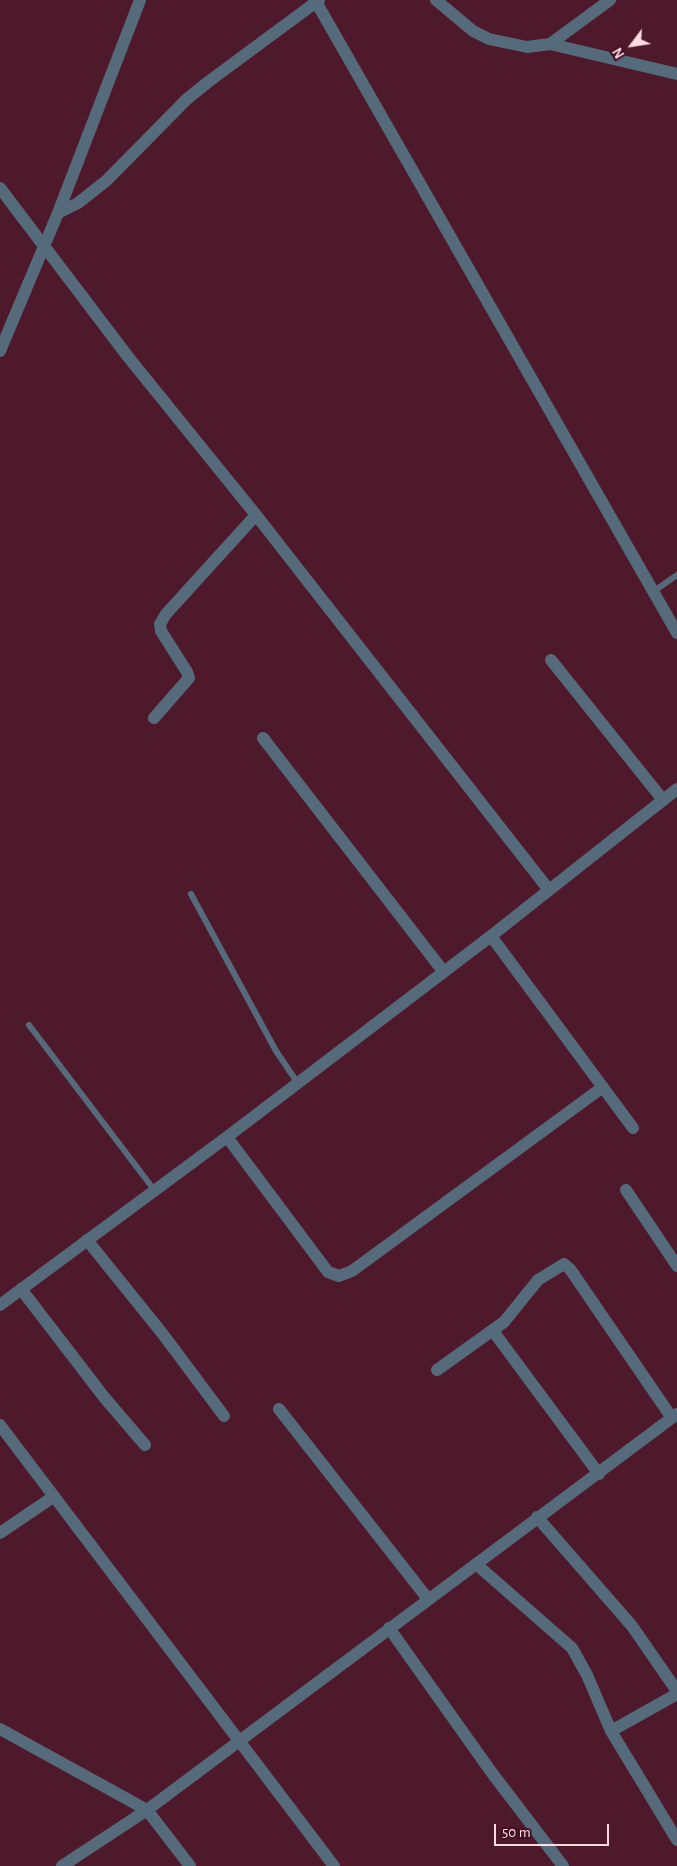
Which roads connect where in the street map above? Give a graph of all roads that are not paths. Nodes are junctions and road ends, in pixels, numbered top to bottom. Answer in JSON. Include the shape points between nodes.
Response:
{"nodes":[{"id":1,"x":140,"y":0,"type":"edge"},
{"id":2,"x":436,"y":0,"type":"edge"},
{"id":3,"x":610,"y":0,"type":"edge"},
{"id":4,"x":317,"y":1,"type":"edge"},
{"id":5,"x":550,"y":44,"type":"junction"},
{"id":6,"x":677,"y":74,"type":"edge"},
{"id":7,"x":0,"y":188,"type":"edge"},
{"id":8,"x":58,"y":213,"type":"junction"},
{"id":9,"x":44,"y":247,"type":"junction"},
{"id":10,"x":0,"y":351,"type":"edge"},
{"id":11,"x":256,"y":515,"type":"junction"},
{"id":12,"x":677,"y":575,"type":"edge"},
{"id":13,"x":654,"y":591,"type":"junction"},
{"id":14,"x":677,"y":633,"type":"edge"},
{"id":15,"x":551,"y":660,"type":"dead end"},
{"id":16,"x":154,"y":718,"type":"dead end"},
{"id":17,"x":263,"y":738,"type":"dead end"},
{"id":18,"x":677,"y":789,"type":"edge"},
{"id":19,"x":663,"y":800,"type":"junction"},
{"id":20,"x":549,"y":890,"type":"junction"},
{"id":21,"x":191,"y":894,"type":"dead end"},
{"id":22,"x":491,"y":936,"type":"junction"},
{"id":23,"x":443,"y":972,"type":"junction"},
{"id":24,"x":29,"y":1025,"type":"dead end"},
{"id":25,"x":297,"y":1082,"type":"junction"},
{"id":26,"x":603,"y":1087,"type":"junction"},
{"id":27,"x":633,"y":1128,"type":"dead end"},
{"id":28,"x":228,"y":1137,"type":"junction"},
{"id":29,"x":626,"y":1190,"type":"dead end"},
{"id":30,"x":155,"y":1191,"type":"junction"},
{"id":31,"x":86,"y":1240,"type":"junction"},
{"id":32,"x":677,"y":1266,"type":"edge"},
{"id":33,"x":21,"y":1289,"type":"junction"},
{"id":34,"x":0,"y":1305,"type":"edge"},
{"id":35,"x":492,"y":1331,"type":"junction"},
{"id":36,"x":437,"y":1370,"type":"dead end"},
{"id":37,"x":279,"y":1408,"type":"dead end"},
{"id":38,"x":224,"y":1416,"type":"dead end"},
{"id":39,"x":674,"y":1416,"type":"edge"},
{"id":40,"x":0,"y":1425,"type":"edge"},
{"id":41,"x":145,"y":1445,"type":"dead end"},
{"id":42,"x":599,"y":1474,"type":"junction"},
{"id":43,"x":53,"y":1497,"type":"junction"},
{"id":44,"x":538,"y":1517,"type":"junction"},
{"id":45,"x":0,"y":1533,"type":"edge"},
{"id":46,"x":476,"y":1564,"type":"junction"},
{"id":47,"x":428,"y":1600,"type":"junction"},
{"id":48,"x":390,"y":1628,"type":"junction"},
{"id":49,"x":677,"y":1693,"type":"edge"},
{"id":50,"x":0,"y":1729,"type":"edge"},
{"id":51,"x":612,"y":1731,"type":"junction"},
{"id":52,"x":240,"y":1740,"type":"junction"},
{"id":53,"x":147,"y":1810,"type":"junction"},
{"id":54,"x":677,"y":1840,"type":"edge"},
{"id":55,"x":62,"y":1866,"type":"edge"},
{"id":56,"x":190,"y":1866,"type":"edge"},
{"id":57,"x":334,"y":1866,"type":"edge"},
{"id":58,"x":563,"y":1866,"type":"edge"}],
"edges":[{"from":1,"to":8,"type":"street"},
{"from":2,"to":5,"type":"street","via":[[473,31],[489,39],[527,47]]},
{"from":3,"to":5,"type":"street"},
{"from":4,"to":8,"type":"street","via":[[187,99],[106,180],[78,203]]},
{"from":4,"to":13,"type":"street"},
{"from":5,"to":6,"type":"street"},
{"from":7,"to":9,"type":"street"},
{"from":8,"to":9,"type":"street"},
{"from":9,"to":10,"type":"street"},
{"from":9,"to":11,"type":"street","via":[[128,358]]},
{"from":11,"to":16,"type":"street","via":[[160,624],[189,678]]},
{"from":11,"to":20,"type":"street"},
{"from":12,"to":13,"type":"lane"},
{"from":13,"to":14,"type":"street"},
{"from":15,"to":19,"type":"street"},
{"from":17,"to":23,"type":"street"},
{"from":18,"to":19,"type":"street"},
{"from":19,"to":20,"type":"street"},
{"from":20,"to":22,"type":"street"},
{"from":21,"to":25,"type":"lane","via":[[276,1051]]},
{"from":22,"to":23,"type":"street"},
{"from":22,"to":26,"type":"street"},
{"from":23,"to":25,"type":"street"},
{"from":24,"to":30,"type":"lane"},
{"from":25,"to":28,"type":"street"},
{"from":26,"to":27,"type":"street"},
{"from":26,"to":28,"type":"street","via":[[352,1271],[339,1276],[328,1272]]},
{"from":28,"to":30,"type":"street"},
{"from":29,"to":32,"type":"street"},
{"from":30,"to":31,"type":"street"},
{"from":31,"to":33,"type":"street"},
{"from":31,"to":38,"type":"street"},
{"from":33,"to":34,"type":"street"},
{"from":33,"to":41,"type":"street"},
{"from":35,"to":36,"type":"street"},
{"from":35,"to":39,"type":"street","via":[[504,1322],[538,1280],[564,1264]]},
{"from":35,"to":42,"type":"street"},
{"from":37,"to":47,"type":"street"},
{"from":39,"to":42,"type":"street"},
{"from":40,"to":43,"type":"street"},
{"from":42,"to":44,"type":"street"},
{"from":43,"to":45,"type":"street"},
{"from":43,"to":52,"type":"street"},
{"from":44,"to":46,"type":"street"},
{"from":44,"to":49,"type":"street","via":[[632,1626]]},
{"from":46,"to":47,"type":"street"},
{"from":46,"to":51,"type":"street","via":[[572,1648]]},
{"from":47,"to":48,"type":"street"},
{"from":48,"to":52,"type":"street"},
{"from":48,"to":58,"type":"street","via":[[492,1773]]},
{"from":49,"to":51,"type":"street"},
{"from":50,"to":53,"type":"street"},
{"from":51,"to":54,"type":"street"},
{"from":52,"to":53,"type":"street"},
{"from":52,"to":57,"type":"street"},
{"from":53,"to":55,"type":"street"},
{"from":53,"to":56,"type":"street"}]}
